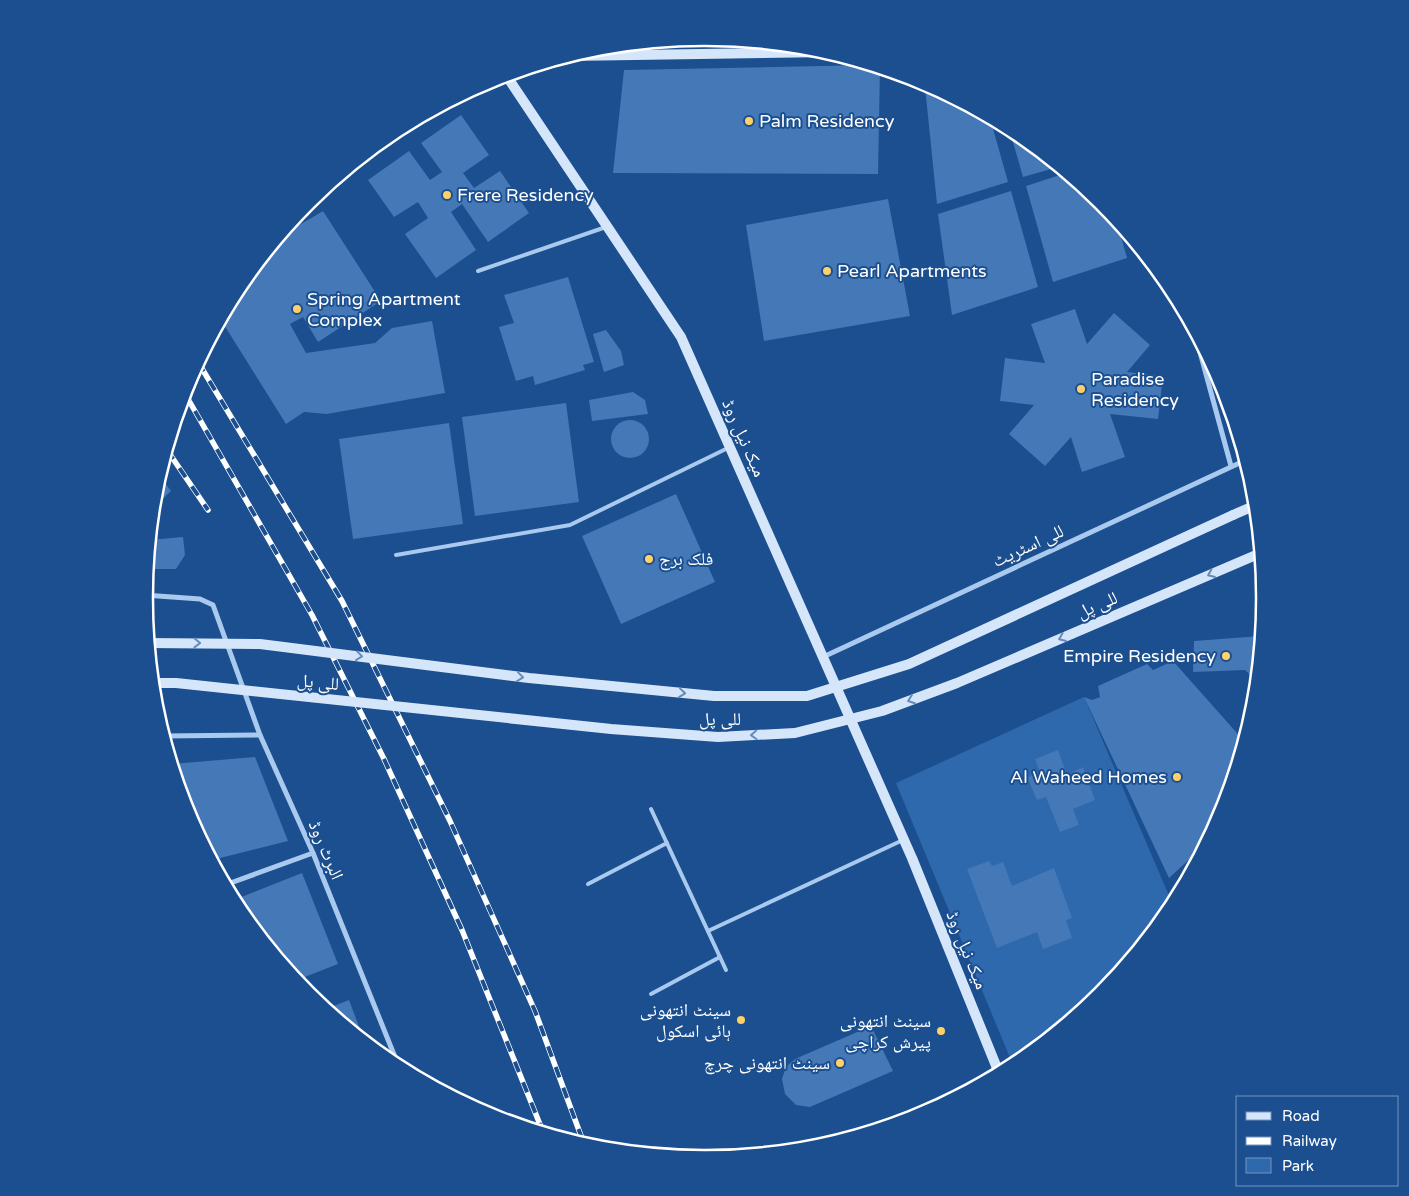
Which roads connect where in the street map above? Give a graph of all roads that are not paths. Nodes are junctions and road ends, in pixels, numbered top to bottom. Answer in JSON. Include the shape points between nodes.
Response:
{"nodes":[{"id":1,"x":773,"y":51,"type":"edge"},
{"id":2,"x":609,"y":55,"type":"edge"},
{"id":3,"x":511,"y":82,"type":"edge"},
{"id":4,"x":608,"y":226,"type":"junction"},
{"id":5,"x":478,"y":271,"type":"dead end"},
{"id":6,"x":1203,"y":362,"type":"edge"},
{"id":7,"x":730,"y":447,"type":"junction"},
{"id":8,"x":1239,"y":463,"type":"edge"},
{"id":9,"x":1231,"y":466,"type":"junction"},
{"id":10,"x":1249,"y":508,"type":"edge"},
{"id":11,"x":396,"y":555,"type":"dead end"},
{"id":12,"x":1254,"y":555,"type":"edge"},
{"id":13,"x":153,"y":596,"type":"edge"},
{"id":14,"x":155,"y":643,"type":"edge"},
{"id":15,"x":823,"y":657,"type":"junction"},
{"id":16,"x":159,"y":683,"type":"edge"},
{"id":17,"x":171,"y":736,"type":"edge"},
{"id":18,"x":260,"y":736,"type":"junction"},
{"id":19,"x":651,"y":809,"type":"dead end"},
{"id":20,"x":904,"y":840,"type":"junction"},
{"id":21,"x":667,"y":844,"type":"junction"},
{"id":22,"x":314,"y":853,"type":"junction"},
{"id":23,"x":232,"y":882,"type":"edge"},
{"id":24,"x":588,"y":884,"type":"dead end"},
{"id":25,"x":708,"y":931,"type":"junction"},
{"id":26,"x":720,"y":957,"type":"junction"},
{"id":27,"x":726,"y":970,"type":"dead end"},
{"id":28,"x":651,"y":994,"type":"dead end"},
{"id":29,"x":394,"y":1054,"type":"edge"},
{"id":30,"x":996,"y":1066,"type":"edge"}],
"edges":[{"from":1,"to":2,"type":"main road"},
{"from":3,"to":4,"type":"main road","name":"میک نیل روڈ"},
{"from":4,"to":5,"type":"lane"},
{"from":4,"to":7,"type":"main road","name":"میک نیل روڈ","via":[[681,337]]},
{"from":6,"to":9,"type":"street"},
{"from":7,"to":11,"type":"lane","via":[[570,525]]},
{"from":7,"to":15,"type":"main road","name":"میک نیل روڈ"},
{"from":8,"to":9,"type":"street","name":"للی اسٹریٹ"},
{"from":9,"to":15,"type":"street","name":"للی اسٹریٹ"},
{"from":14,"to":10,"type":"main road","name":"للی پل","one_way":true,"bridge":true,"via":[[260,644],[529,678],[714,696],[807,696],[909,664]]},
{"from":12,"to":16,"type":"main road","name":"للی پل","one_way":true,"bridge":true,"via":[[957,683],[882,711],[796,733],[718,737],[611,729]]},
{"from":13,"to":18,"type":"street","name":"البرٹ روڈ","via":[[200,599],[213,605]]},
{"from":15,"to":20,"type":"main road","name":"میک نیل روڈ"},
{"from":17,"to":18,"type":"street"},
{"from":18,"to":22,"type":"street","name":"البرٹ روڈ"},
{"from":19,"to":21,"type":"lane"},
{"from":20,"to":25,"type":"lane"},
{"from":20,"to":30,"type":"main road","name":"میک نیل روڈ"},
{"from":21,"to":24,"type":"lane"},
{"from":21,"to":25,"type":"lane"},
{"from":22,"to":23,"type":"street"},
{"from":22,"to":29,"type":"street","name":"البرٹ روڈ"},
{"from":25,"to":26,"type":"lane"},
{"from":26,"to":27,"type":"lane"},
{"from":26,"to":28,"type":"lane"}]}
